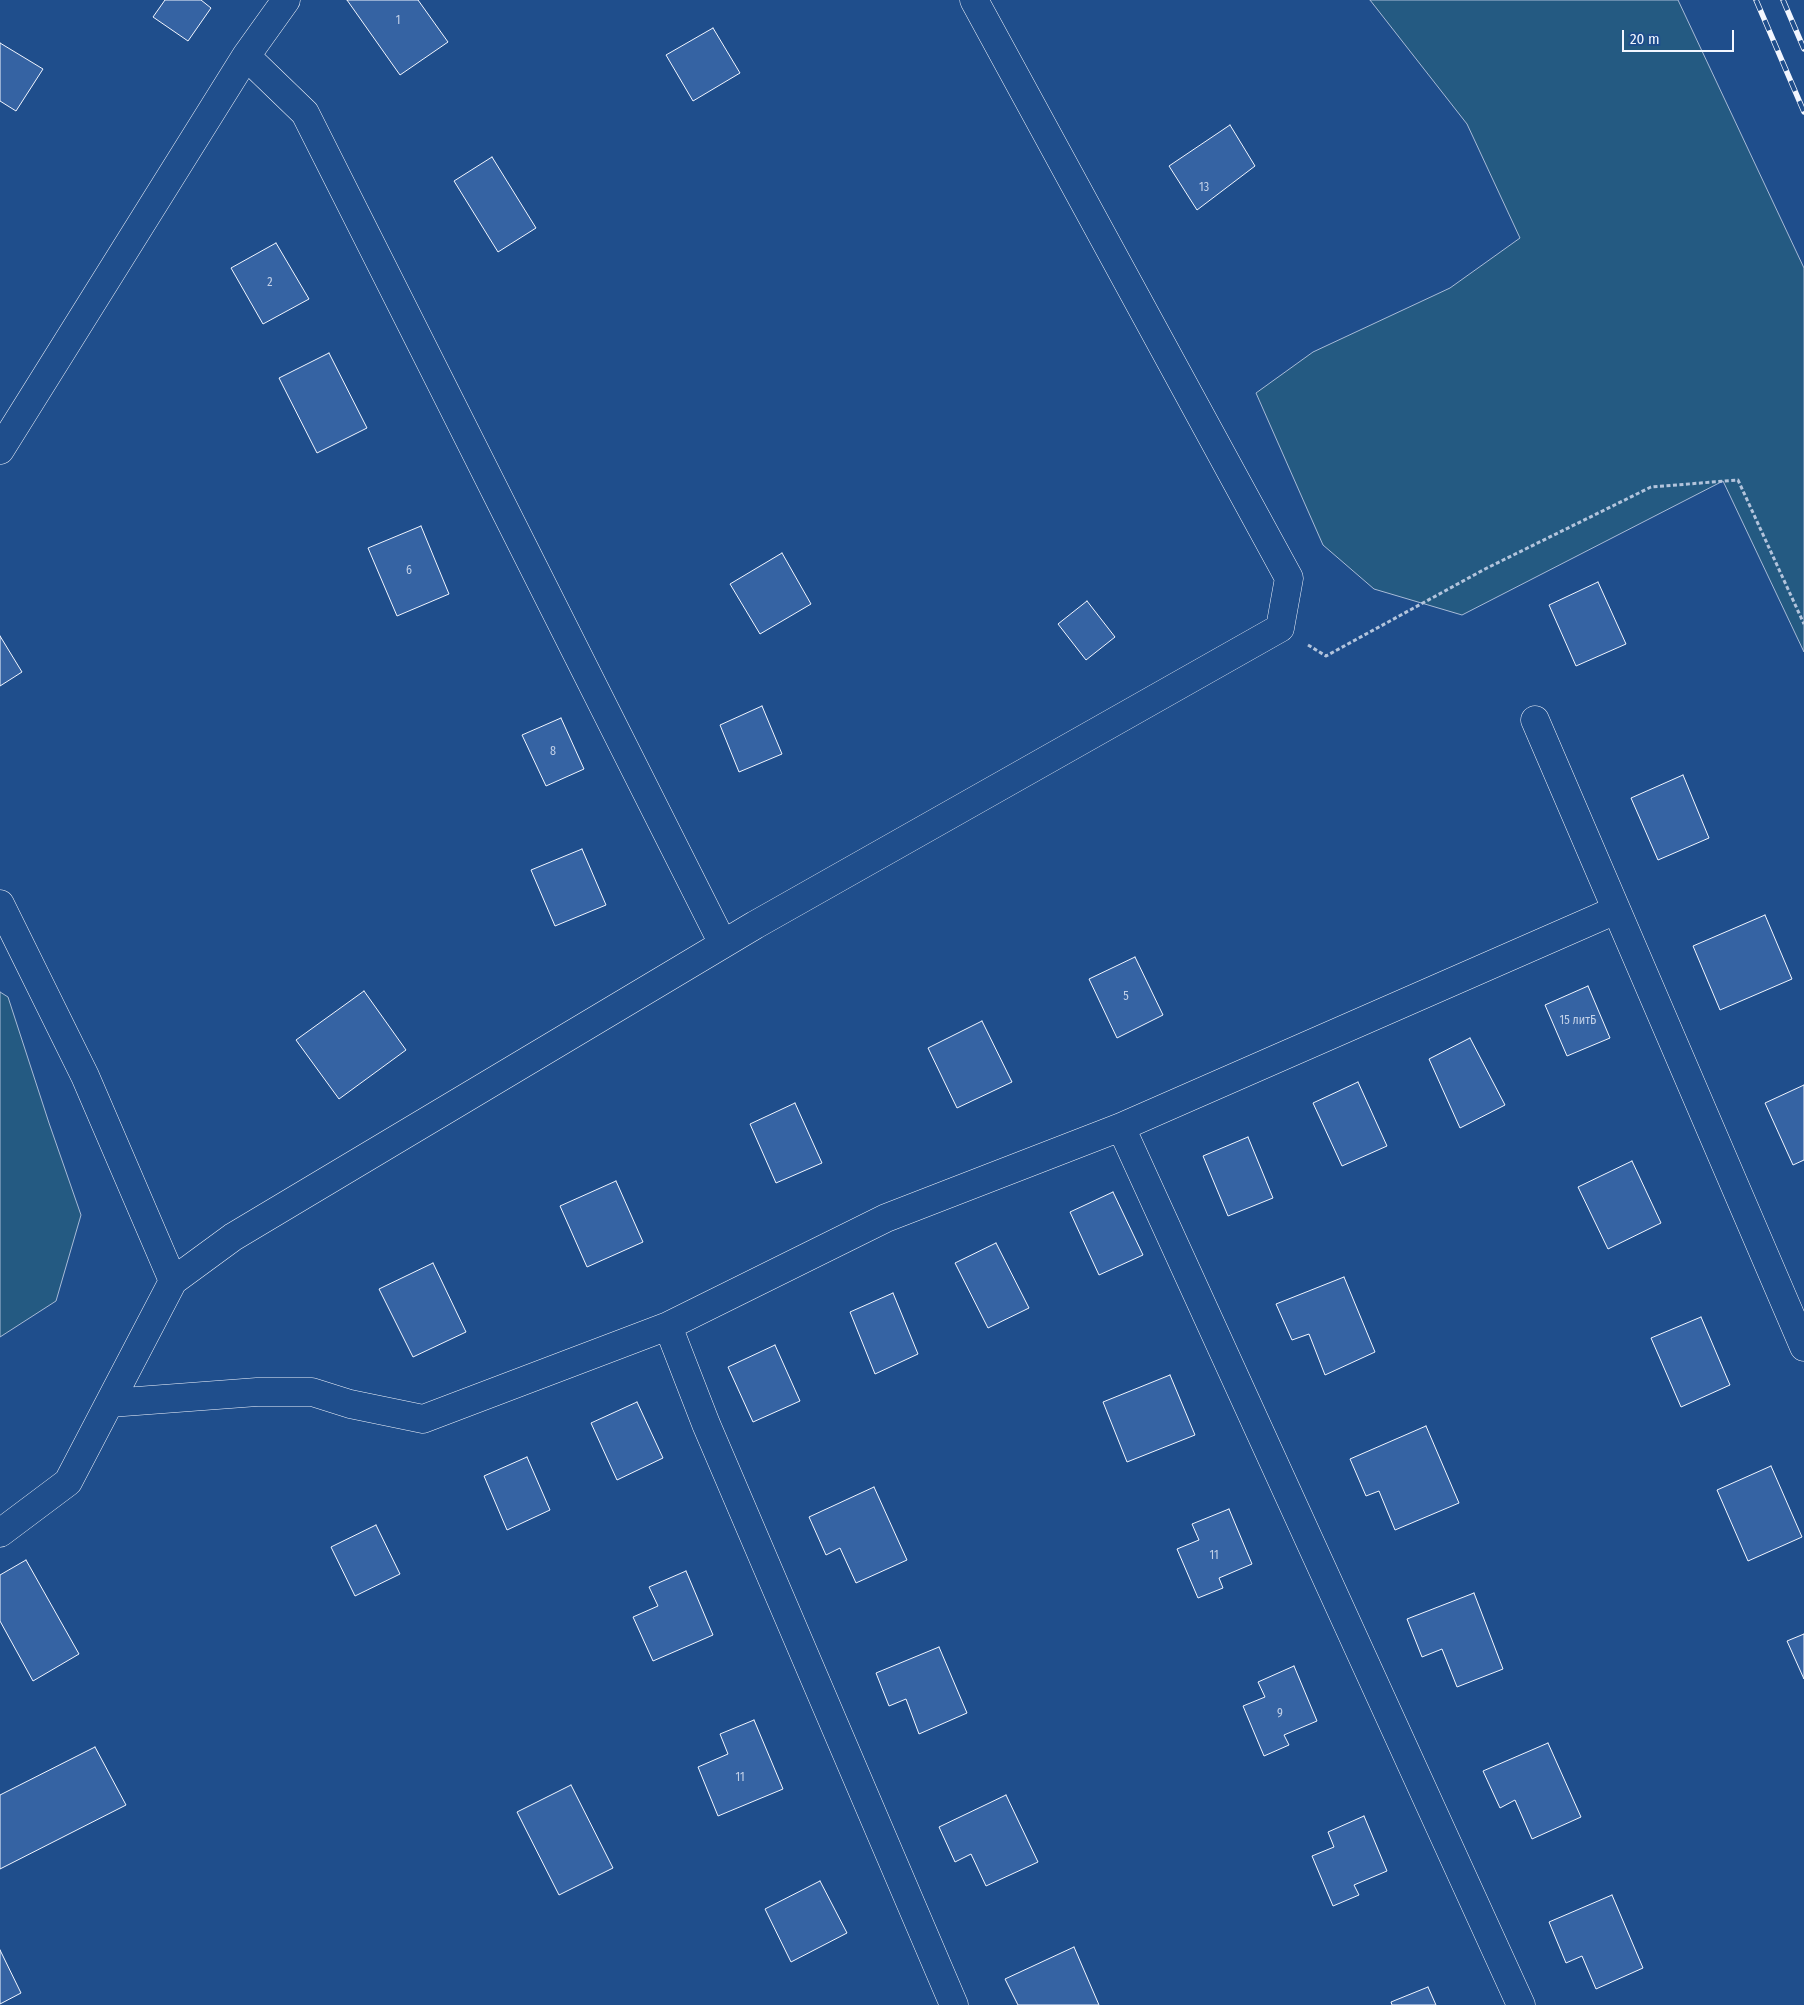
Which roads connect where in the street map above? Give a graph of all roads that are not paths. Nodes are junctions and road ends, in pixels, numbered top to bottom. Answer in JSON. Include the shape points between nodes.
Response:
{"nodes":[{"id":1,"x":286,"y":0,"type":"edge"},
{"id":2,"x":974,"y":0,"type":"edge"},
{"id":3,"x":246,"y":56,"type":"junction"},
{"id":4,"x":0,"y":450,"type":"edge"},
{"id":5,"x":1535,"y":720,"type":"dead end"},
{"id":6,"x":0,"y":904,"type":"edge"},
{"id":7,"x":1616,"y":910,"type":"junction"},
{"id":8,"x":723,"y":944,"type":"junction"},
{"id":9,"x":1121,"y":1127,"type":"junction"},
{"id":10,"x":173,"y":1281,"type":"junction"},
{"id":11,"x":668,"y":1326,"type":"junction"},
{"id":12,"x":1804,"y":1347,"type":"edge"},
{"id":13,"x":110,"y":1402,"type":"junction"},
{"id":14,"x":0,"y":1533,"type":"edge"},
{"id":15,"x":954,"y":2005,"type":"edge"},
{"id":16,"x":1521,"y":2005,"type":"edge"}],
"edges":[{"from":1,"to":3,"type":"street"},
{"from":2,"to":8,"type":"street","via":[[1290,578],[1280,628]]},
{"from":3,"to":4,"type":"street"},
{"from":3,"to":8,"type":"street","via":[[306,112]]},
{"from":5,"to":7,"type":"street"},
{"from":6,"to":10,"type":"street","via":[[86,1076]]},
{"from":7,"to":9,"type":"street"},
{"from":7,"to":12,"type":"street"},
{"from":8,"to":10,"type":"street","via":[[233,1238]]},
{"from":9,"to":11,"type":"street","via":[[886,1218]]},
{"from":9,"to":16,"type":"street"},
{"from":10,"to":13,"type":"street"},
{"from":11,"to":13,"type":"street","via":[[423,1419],[350,1404],[312,1392],[257,1392]]},
{"from":11,"to":15,"type":"street","via":[[706,1424]]},
{"from":13,"to":14,"type":"street","via":[[68,1482]]}]}
